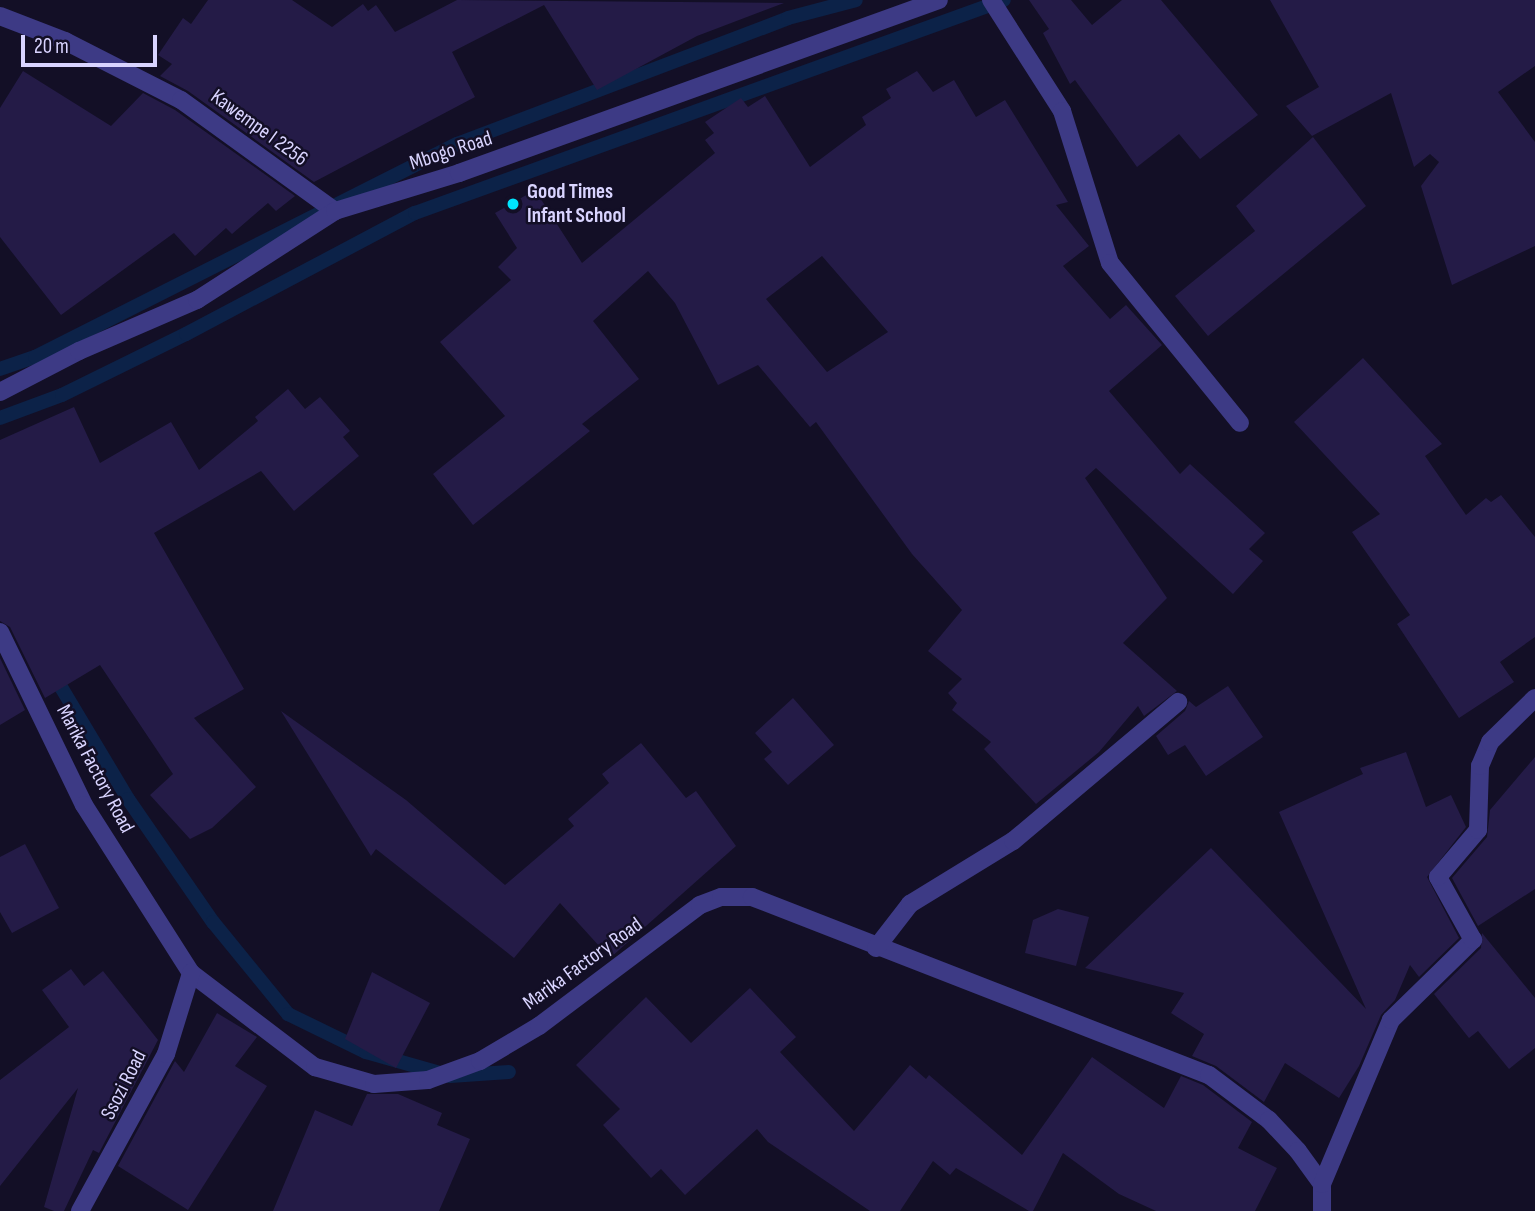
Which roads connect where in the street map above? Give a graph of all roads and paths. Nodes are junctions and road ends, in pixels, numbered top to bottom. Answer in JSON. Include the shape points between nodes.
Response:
{"nodes":[{"id":1,"x":939,"y":0,"type":"edge"},
{"id":2,"x":991,"y":0,"type":"edge"},
{"id":3,"x":0,"y":16,"type":"edge"},
{"id":4,"x":335,"y":211,"type":"junction"},
{"id":5,"x":0,"y":392,"type":"edge"},
{"id":6,"x":1240,"y":424,"type":"dead end"},
{"id":7,"x":0,"y":632,"type":"edge"},
{"id":8,"x":1535,"y":698,"type":"edge"},
{"id":9,"x":1178,"y":702,"type":"dead end"},
{"id":10,"x":876,"y":948,"type":"junction"},
{"id":11,"x":191,"y":973,"type":"junction"},
{"id":12,"x":1322,"y":1184,"type":"junction"},
{"id":13,"x":80,"y":1211,"type":"edge"},
{"id":14,"x":1322,"y":1211,"type":"edge"}],
"edges":[{"from":1,"to":4,"type":"street","name":"Mbogo Road","via":[[459,173]]},
{"from":2,"to":6,"type":"street","via":[[1062,111],[1110,263]]},
{"from":3,"to":4,"type":"street","name":"Kawempe I 2256","via":[[89,52],[181,100]]},
{"from":4,"to":5,"type":"street","name":"Mbogo Road","via":[[197,300],[79,351]]},
{"from":7,"to":11,"type":"street","name":"Marika Factory Road","via":[[84,805]]},
{"from":8,"to":12,"type":"street","via":[[1490,742],[1480,766],[1478,830],[1459,858],[1438,877],[1473,940],[1391,1020]]},
{"from":9,"to":10,"type":"street","via":[[1013,841],[910,904]]},
{"from":10,"to":11,"type":"street","name":"Marika Factory Road","via":[[777,905],[752,897],[721,897],[700,905],[539,1026],[480,1061],[428,1080],[374,1084],[314,1067]]},
{"from":10,"to":12,"type":"street","name":"Marika Factory Road","via":[[1209,1075],[1269,1120]]},
{"from":11,"to":13,"type":"street","name":"Ssozi Road","via":[[166,1054]]},
{"from":12,"to":14,"type":"street"}]}
